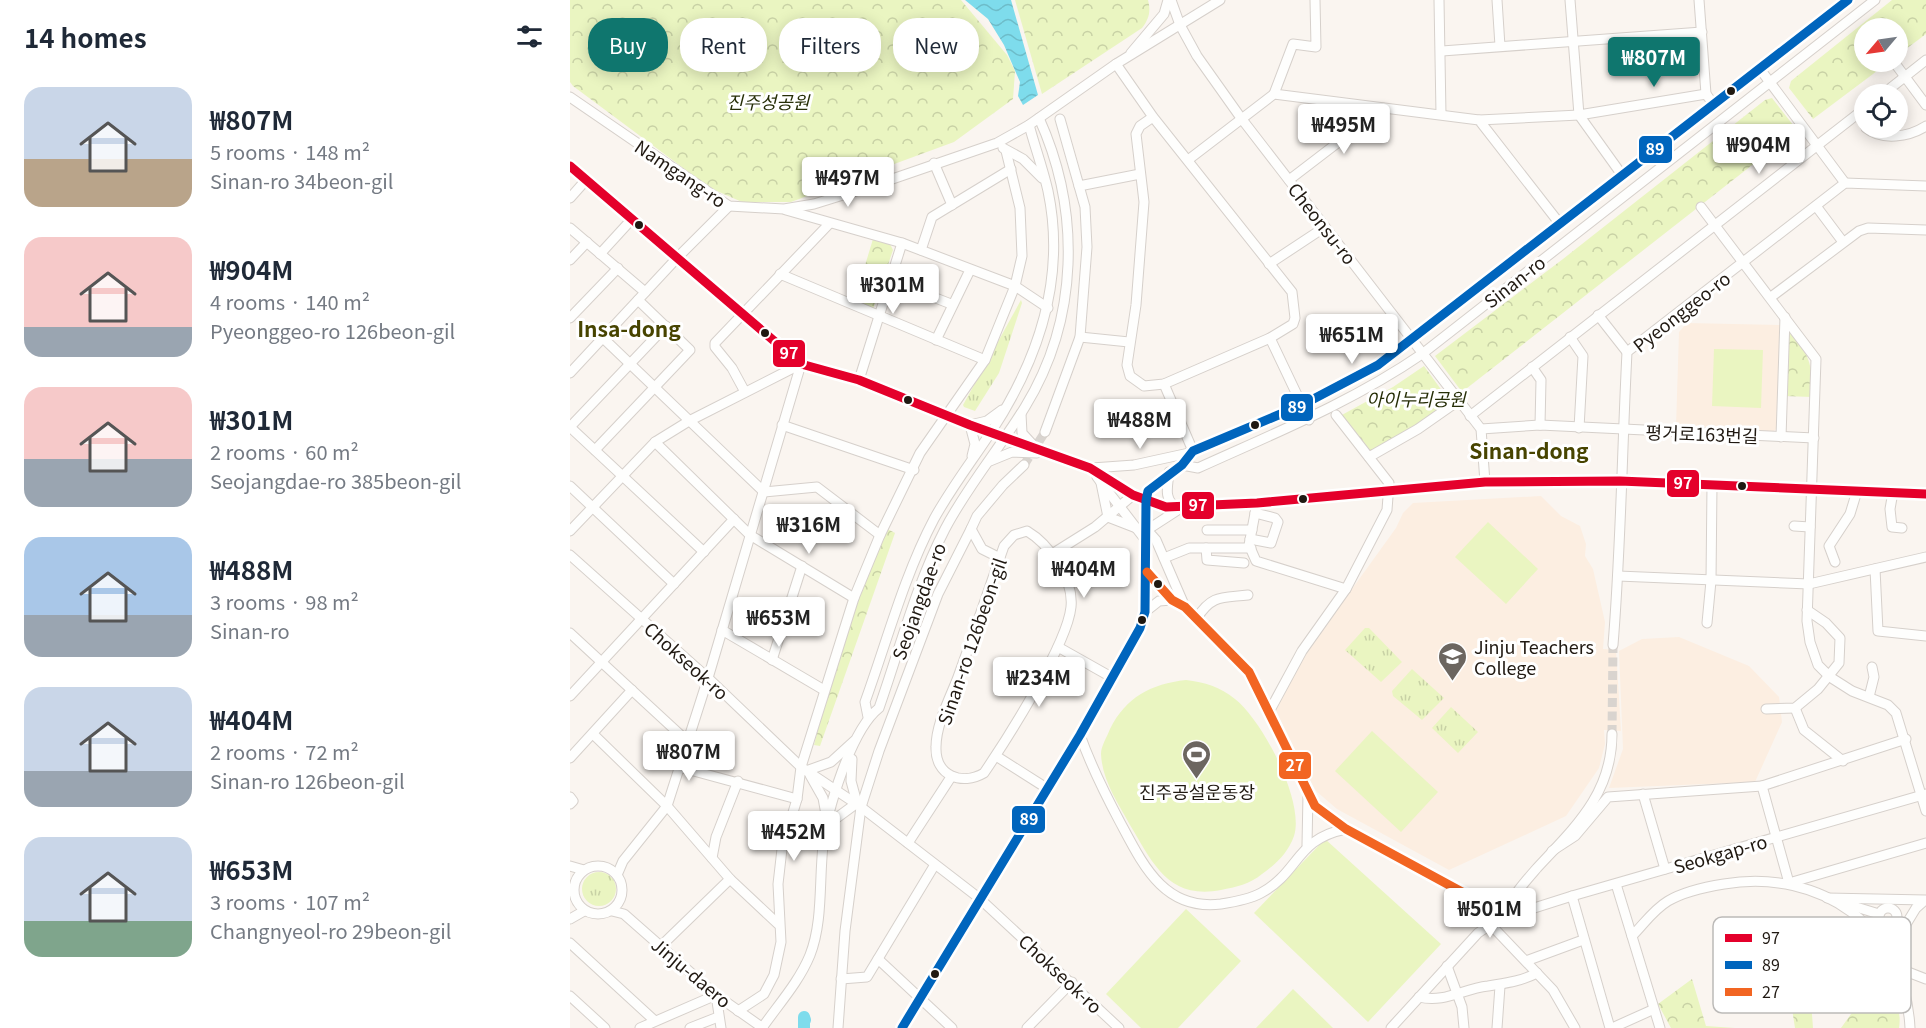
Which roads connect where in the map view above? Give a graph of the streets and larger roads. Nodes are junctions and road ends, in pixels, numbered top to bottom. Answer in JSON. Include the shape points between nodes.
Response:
{"nodes":[{"id":1,"x":1170,"y":0,"type":"edge"},
{"id":2,"x":1220,"y":0,"type":"edge"},
{"id":3,"x":1315,"y":0,"type":"edge"},
{"id":4,"x":1439,"y":0,"type":"edge"},
{"id":5,"x":1497,"y":0,"type":"edge"},
{"id":6,"x":1569,"y":0,"type":"edge"},
{"id":7,"x":1699,"y":0,"type":"edge"},
{"id":8,"x":1848,"y":0,"type":"edge"},
{"id":9,"x":1875,"y":0,"type":"edge"},
{"id":10,"x":1180,"y":25,"type":"junction"},
{"id":11,"x":1702,"y":32,"type":"junction"},
{"id":12,"x":1572,"y":41,"type":"junction"},
{"id":13,"x":1500,"y":46,"type":"junction"},
{"id":14,"x":1442,"y":51,"type":"junction"},
{"id":15,"x":1128,"y":57,"type":"junction"},
{"id":16,"x":1926,"y":60,"type":"edge"},
{"id":17,"x":1116,"y":64,"type":"junction"},
{"id":18,"x":1760,"y":69,"type":"junction"},
{"id":19,"x":1902,"y":72,"type":"edge"},
{"id":20,"x":1905,"y":76,"type":"junction"},
{"id":21,"x":1769,"y":81,"type":"junction"},
{"id":22,"x":1895,"y":84,"type":"edge"},
{"id":23,"x":1274,"y":94,"type":"junction"},
{"id":24,"x":1706,"y":94,"type":"junction"},
{"id":25,"x":570,"y":97,"type":"edge"},
{"id":26,"x":1060,"y":104,"type":"junction"},
{"id":27,"x":1714,"y":105,"type":"junction"},
{"id":28,"x":1926,"y":105,"type":"edge"},
{"id":29,"x":1383,"y":108,"type":"junction"},
{"id":30,"x":1441,"y":114,"type":"junction"},
{"id":31,"x":1579,"y":115,"type":"junction"},
{"id":32,"x":1153,"y":117,"type":"junction"},
{"id":33,"x":1039,"y":118,"type":"junction"},
{"id":34,"x":1241,"y":118,"type":"junction"},
{"id":35,"x":1854,"y":118,"type":"edge"},
{"id":36,"x":1060,"y":120,"type":"junction"},
{"id":37,"x":1479,"y":120,"type":"junction"},
{"id":38,"x":1029,"y":125,"type":"junction"},
{"id":39,"x":1926,"y":126,"type":"edge"},
{"id":40,"x":1908,"y":135,"type":"edge"},
{"id":41,"x":1050,"y":142,"type":"junction"},
{"id":42,"x":997,"y":143,"type":"junction"},
{"id":43,"x":1818,"y":145,"type":"junction"},
{"id":44,"x":1006,"y":151,"type":"junction"},
{"id":45,"x":1188,"y":160,"type":"junction"},
{"id":46,"x":934,"y":163,"type":"junction"},
{"id":47,"x":570,"y":166,"type":"edge"},
{"id":48,"x":1011,"y":169,"type":"junction"},
{"id":49,"x":1140,"y":174,"type":"junction"},
{"id":50,"x":1622,"y":175,"type":"junction"},
{"id":51,"x":586,"y":180,"type":"junction"},
{"id":52,"x":1289,"y":180,"type":"junction"},
{"id":53,"x":1045,"y":182,"type":"junction"},
{"id":54,"x":1845,"y":183,"type":"junction"},
{"id":55,"x":1079,"y":186,"type":"junction"},
{"id":56,"x":1926,"y":186,"type":"edge"},
{"id":57,"x":570,"y":198,"type":"edge"},
{"id":58,"x":952,"y":205,"type":"junction"},
{"id":59,"x":729,"y":206,"type":"junction"},
{"id":60,"x":1816,"y":206,"type":"junction"},
{"id":61,"x":1701,"y":207,"type":"dead end"},
{"id":62,"x":784,"y":209,"type":"junction"},
{"id":63,"x":632,"y":219,"type":"junction"},
{"id":64,"x":830,"y":224,"type":"junction"},
{"id":65,"x":1560,"y":224,"type":"junction"},
{"id":66,"x":1715,"y":226,"type":"junction"},
{"id":67,"x":1325,"y":227,"type":"junction"},
{"id":68,"x":570,"y":228,"type":"edge"},
{"id":69,"x":1926,"y":230,"type":"edge"},
{"id":70,"x":587,"y":242,"type":"junction"},
{"id":71,"x":1843,"y":242,"type":"junction"},
{"id":72,"x":902,"y":243,"type":"junction"},
{"id":73,"x":921,"y":250,"type":"junction"},
{"id":74,"x":600,"y":254,"type":"junction"},
{"id":75,"x":677,"y":258,"type":"junction"},
{"id":76,"x":570,"y":260,"type":"edge"},
{"id":77,"x":1744,"y":262,"type":"junction"},
{"id":78,"x":1269,"y":264,"type":"junction"},
{"id":79,"x":618,"y":268,"type":"junction"},
{"id":80,"x":970,"y":270,"type":"junction"},
{"id":81,"x":780,"y":274,"type":"junction"},
{"id":82,"x":892,"y":281,"type":"junction"},
{"id":83,"x":1015,"y":286,"type":"junction"},
{"id":84,"x":645,"y":292,"type":"junction"},
{"id":85,"x":1771,"y":297,"type":"junction"},
{"id":86,"x":638,"y":300,"type":"junction"},
{"id":87,"x":951,"y":304,"type":"junction"},
{"id":88,"x":1048,"y":308,"type":"junction"},
{"id":89,"x":742,"y":314,"type":"junction"},
{"id":90,"x":1598,"y":315,"type":"junction"},
{"id":91,"x":877,"y":317,"type":"junction"},
{"id":92,"x":1785,"y":317,"type":"junction"},
{"id":93,"x":570,"y":318,"type":"edge"},
{"id":94,"x":666,"y":326,"type":"junction"},
{"id":95,"x":1080,"y":337,"type":"junction"},
{"id":96,"x":603,"y":338,"type":"junction"},
{"id":97,"x":1270,"y":338,"type":"junction"},
{"id":98,"x":1570,"y":338,"type":"junction"},
{"id":99,"x":936,"y":340,"type":"junction"},
{"id":100,"x":1412,"y":340,"type":"junction"},
{"id":101,"x":1129,"y":342,"type":"junction"},
{"id":102,"x":1627,"y":352,"type":"junction"},
{"id":103,"x":1422,"y":354,"type":"junction"},
{"id":104,"x":985,"y":360,"type":"junction"},
{"id":105,"x":630,"y":364,"type":"junction"},
{"id":106,"x":801,"y":364,"type":"junction"},
{"id":107,"x":1532,"y":367,"type":"junction"},
{"id":108,"x":571,"y":370,"type":"edge"},
{"id":109,"x":860,"y":380,"type":"junction"},
{"id":110,"x":1164,"y":384,"type":"junction"},
{"id":111,"x":654,"y":388,"type":"junction"},
{"id":112,"x":745,"y":393,"type":"junction"},
{"id":113,"x":1458,"y":401,"type":"junction"},
{"id":114,"x":1008,"y":404,"type":"junction"},
{"id":115,"x":1302,"y":405,"type":"junction"},
{"id":116,"x":1022,"y":412,"type":"junction"},
{"id":117,"x":1336,"y":415,"type":"dead end"},
{"id":118,"x":946,"y":416,"type":"junction"},
{"id":119,"x":1470,"y":416,"type":"junction"},
{"id":120,"x":1309,"y":420,"type":"junction"},
{"id":121,"x":688,"y":421,"type":"junction"},
{"id":122,"x":782,"y":425,"type":"junction"},
{"id":123,"x":970,"y":425,"type":"junction"},
{"id":124,"x":1540,"y":425,"type":"junction"},
{"id":125,"x":570,"y":427,"type":"edge"},
{"id":126,"x":1579,"y":428,"type":"junction"},
{"id":127,"x":1481,"y":429,"type":"junction"},
{"id":128,"x":1623,"y":430,"type":"junction"},
{"id":129,"x":992,"y":431,"type":"junction"},
{"id":130,"x":1045,"y":432,"type":"tunnel mouth"},
{"id":131,"x":1005,"y":436,"type":"junction"},
{"id":132,"x":1781,"y":437,"type":"junction"},
{"id":133,"x":1814,"y":438,"type":"junction"},
{"id":134,"x":655,"y":442,"type":"junction"},
{"id":135,"x":595,"y":450,"type":"junction"},
{"id":136,"x":1043,"y":452,"type":"junction"},
{"id":137,"x":1191,"y":452,"type":"junction"},
{"id":138,"x":1369,"y":457,"type":"junction"},
{"id":139,"x":971,"y":460,"type":"junction"},
{"id":140,"x":989,"y":462,"type":"junction"},
{"id":141,"x":1024,"y":465,"type":"tunnel mouth"},
{"id":142,"x":1182,"y":465,"type":"junction"},
{"id":143,"x":1090,"y":468,"type":"junction"},
{"id":144,"x":914,"y":470,"type":"junction"},
{"id":145,"x":1169,"y":472,"type":"junction"},
{"id":146,"x":622,"y":476,"type":"junction"},
{"id":147,"x":1101,"y":481,"type":"junction"},
{"id":148,"x":1620,"y":481,"type":"junction"},
{"id":149,"x":1485,"y":482,"type":"junction"},
{"id":150,"x":1712,"y":485,"type":"junction"},
{"id":151,"x":570,"y":486,"type":"edge"},
{"id":152,"x":1813,"y":488,"type":"junction"},
{"id":153,"x":1390,"y":490,"type":"junction"},
{"id":154,"x":1857,"y":491,"type":"junction"},
{"id":155,"x":764,"y":492,"type":"junction"},
{"id":156,"x":1893,"y":492,"type":"junction"},
{"id":157,"x":1926,"y":494,"type":"edge"},
{"id":158,"x":1133,"y":495,"type":"junction"},
{"id":159,"x":1146,"y":501,"type":"junction"},
{"id":160,"x":1257,"y":503,"type":"junction"},
{"id":161,"x":592,"y":507,"type":"junction"},
{"id":162,"x":1122,"y":507,"type":"junction"},
{"id":163,"x":1178,"y":508,"type":"junction"},
{"id":164,"x":1255,"y":513,"type":"junction"},
{"id":165,"x":1108,"y":517,"type":"junction"},
{"id":166,"x":734,"y":519,"type":"junction"},
{"id":167,"x":1794,"y":526,"type":"dead end"},
{"id":168,"x":1810,"y":527,"type":"junction"},
{"id":169,"x":1902,"y":528,"type":"dead end"},
{"id":170,"x":970,"y":529,"type":"junction"},
{"id":171,"x":1143,"y":530,"type":"junction"},
{"id":172,"x":1208,"y":530,"type":"dead end"},
{"id":173,"x":570,"y":531,"type":"edge"},
{"id":174,"x":750,"y":535,"type":"junction"},
{"id":175,"x":880,"y":535,"type":"junction"},
{"id":176,"x":1251,"y":539,"type":"junction"},
{"id":177,"x":1206,"y":548,"type":"junction"},
{"id":178,"x":704,"y":552,"type":"junction"},
{"id":179,"x":1052,"y":554,"type":"junction"},
{"id":180,"x":570,"y":555,"type":"edge"},
{"id":181,"x":1926,"y":557,"type":"edge"},
{"id":182,"x":1000,"y":558,"type":"junction"},
{"id":183,"x":1164,"y":558,"type":"junction"},
{"id":184,"x":1835,"y":562,"type":"dead end"},
{"id":185,"x":1244,"y":563,"type":"dead end"},
{"id":186,"x":802,"y":566,"type":"junction"},
{"id":187,"x":1875,"y":569,"type":"junction"},
{"id":188,"x":1147,"y":572,"type":"junction"},
{"id":189,"x":1618,"y":576,"type":"junction"},
{"id":190,"x":1711,"y":581,"type":"junction"},
{"id":191,"x":674,"y":584,"type":"junction"},
{"id":192,"x":1809,"y":584,"type":"junction"},
{"id":193,"x":1346,"y":589,"type":"junction"},
{"id":194,"x":1248,"y":596,"type":"dead end"},
{"id":195,"x":854,"y":597,"type":"junction"},
{"id":196,"x":1172,"y":600,"type":"junction"},
{"id":197,"x":1185,"y":607,"type":"junction"},
{"id":198,"x":1808,"y":610,"type":"junction"},
{"id":199,"x":1145,"y":612,"type":"junction"},
{"id":200,"x":1197,"y":618,"type":"junction"},
{"id":201,"x":642,"y":619,"type":"junction"},
{"id":202,"x":1707,"y":623,"type":"dead end"},
{"id":203,"x":722,"y":630,"type":"junction"},
{"id":204,"x":570,"y":633,"type":"edge"},
{"id":205,"x":1926,"y":636,"type":"edge"},
{"id":206,"x":1613,"y":645,"type":"tunnel mouth"},
{"id":207,"x":1058,"y":647,"type":"junction"},
{"id":208,"x":772,"y":660,"type":"junction"},
{"id":209,"x":601,"y":662,"type":"junction"},
{"id":210,"x":1872,"y":667,"type":"dead end"},
{"id":211,"x":1830,"y":677,"type":"junction"},
{"id":212,"x":708,"y":678,"type":"junction"},
{"id":213,"x":1113,"y":678,"type":"junction"},
{"id":214,"x":632,"y":690,"type":"junction"},
{"id":215,"x":824,"y":690,"type":"junction"},
{"id":216,"x":570,"y":696,"type":"edge"},
{"id":217,"x":1869,"y":697,"type":"junction"},
{"id":218,"x":1795,"y":708,"type":"junction"},
{"id":219,"x":1766,"y":709,"type":"dead end"},
{"id":220,"x":1269,"y":712,"type":"junction"},
{"id":221,"x":868,"y":717,"type":"junction"},
{"id":222,"x":593,"y":734,"type":"junction"},
{"id":223,"x":1612,"y":734,"type":"tunnel mouth"},
{"id":224,"x":1080,"y":735,"type":"junction"},
{"id":225,"x":856,"y":739,"type":"junction"},
{"id":226,"x":1906,"y":739,"type":"junction"},
{"id":227,"x":687,"y":741,"type":"junction"},
{"id":228,"x":996,"y":756,"type":"junction"},
{"id":229,"x":570,"y":758,"type":"edge"},
{"id":230,"x":1842,"y":761,"type":"junction"},
{"id":231,"x":679,"y":767,"type":"junction"},
{"id":232,"x":805,"y":770,"type":"junction"},
{"id":233,"x":951,"y":777,"type":"junction"},
{"id":234,"x":738,"y":781,"type":"junction"},
{"id":235,"x":1762,"y":786,"type":"junction"},
{"id":236,"x":838,"y":789,"type":"junction"},
{"id":237,"x":1048,"y":789,"type":"junction"},
{"id":238,"x":1643,"y":794,"type":"junction"},
{"id":239,"x":1924,"y":794,"type":"edge"},
{"id":240,"x":1308,"y":795,"type":"junction"},
{"id":241,"x":570,"y":797,"type":"edge"},
{"id":242,"x":797,"y":799,"type":"junction"},
{"id":243,"x":570,"y":804,"type":"edge"},
{"id":244,"x":859,"y":805,"type":"junction"},
{"id":245,"x":667,"y":806,"type":"junction"},
{"id":246,"x":1926,"y":811,"type":"edge"},
{"id":247,"x":827,"y":825,"type":"junction"},
{"id":248,"x":1346,"y":829,"type":"junction"},
{"id":249,"x":1777,"y":836,"type":"junction"},
{"id":250,"x":908,"y":843,"type":"junction"},
{"id":251,"x":1926,"y":843,"type":"edge"},
{"id":252,"x":1307,"y":845,"type":"junction"},
{"id":253,"x":1552,"y":851,"type":"junction"},
{"id":254,"x":712,"y":858,"type":"junction"},
{"id":255,"x":571,"y":866,"type":"edge"},
{"id":256,"x":934,"y":866,"type":"junction"},
{"id":257,"x":1665,"y":869,"type":"junction"},
{"id":258,"x":584,"y":870,"type":"junction"},
{"id":259,"x":614,"y":872,"type":"junction"},
{"id":260,"x":576,"y":879,"type":"junction"},
{"id":261,"x":730,"y":879,"type":"junction"},
{"id":262,"x":1616,"y":884,"type":"junction"},
{"id":263,"x":1789,"y":884,"type":"junction"},
{"id":264,"x":1512,"y":896,"type":"junction"},
{"id":265,"x":1572,"y":896,"type":"junction"},
{"id":266,"x":979,"y":898,"type":"junction"},
{"id":267,"x":1473,"y":898,"type":"junction"},
{"id":268,"x":1827,"y":898,"type":"junction"},
{"id":269,"x":1925,"y":900,"type":"edge"},
{"id":270,"x":576,"y":902,"type":"junction"},
{"id":271,"x":620,"y":902,"type":"junction"},
{"id":272,"x":1494,"y":903,"type":"junction"},
{"id":273,"x":1916,"y":908,"type":"junction"},
{"id":274,"x":584,"y":911,"type":"junction"},
{"id":275,"x":612,"y":911,"type":"junction"},
{"id":276,"x":624,"y":914,"type":"junction"},
{"id":277,"x":1483,"y":914,"type":"junction"},
{"id":278,"x":1879,"y":914,"type":"junction"},
{"id":279,"x":1897,"y":914,"type":"junction"},
{"id":280,"x":1506,"y":917,"type":"junction"},
{"id":281,"x":1860,"y":917,"type":"edge"},
{"id":282,"x":1880,"y":917,"type":"edge"},
{"id":283,"x":1896,"y":917,"type":"edge"},
{"id":284,"x":1911,"y":917,"type":"edge"},
{"id":285,"x":572,"y":918,"type":"edge"},
{"id":286,"x":778,"y":924,"type":"junction"},
{"id":287,"x":1490,"y":925,"type":"junction"},
{"id":288,"x":1478,"y":933,"type":"junction"},
{"id":289,"x":1501,"y":936,"type":"junction"},
{"id":290,"x":1632,"y":936,"type":"junction"},
{"id":291,"x":1583,"y":940,"type":"junction"},
{"id":292,"x":570,"y":943,"type":"edge"},
{"id":293,"x":661,"y":946,"type":"junction"},
{"id":294,"x":878,"y":959,"type":"junction"},
{"id":295,"x":1526,"y":961,"type":"junction"},
{"id":296,"x":1447,"y":966,"type":"junction"},
{"id":297,"x":1537,"y":973,"type":"junction"},
{"id":298,"x":1911,"y":973,"type":"edge"},
{"id":299,"x":841,"y":979,"type":"junction"},
{"id":300,"x":1926,"y":979,"type":"edge"},
{"id":301,"x":1072,"y":982,"type":"junction"},
{"id":302,"x":1500,"y":986,"type":"junction"},
{"id":303,"x":716,"y":995,"type":"junction"},
{"id":304,"x":1459,"y":995,"type":"junction"},
{"id":305,"x":570,"y":996,"type":"edge"},
{"id":306,"x":1419,"y":997,"type":"junction"},
{"id":307,"x":921,"y":998,"type":"junction"},
{"id":308,"x":1652,"y":1010,"type":"junction"},
{"id":309,"x":738,"y":1011,"type":"junction"},
{"id":310,"x":1907,"y":1013,"type":"edge"},
{"id":311,"x":718,"y":1017,"type":"junction"},
{"id":312,"x":655,"y":1021,"type":"junction"},
{"id":313,"x":605,"y":1028,"type":"edge"},
{"id":314,"x":640,"y":1028,"type":"edge"},
{"id":315,"x":690,"y":1028,"type":"edge"},
{"id":316,"x":721,"y":1028,"type":"edge"},
{"id":317,"x":763,"y":1028,"type":"edge"},
{"id":318,"x":838,"y":1028,"type":"edge"},
{"id":319,"x":902,"y":1028,"type":"edge"},
{"id":320,"x":952,"y":1028,"type":"edge"},
{"id":321,"x":1028,"y":1028,"type":"edge"},
{"id":322,"x":1119,"y":1028,"type":"edge"},
{"id":323,"x":1391,"y":1028,"type":"edge"},
{"id":324,"x":1464,"y":1028,"type":"edge"},
{"id":325,"x":1497,"y":1028,"type":"edge"},
{"id":326,"x":1575,"y":1028,"type":"edge"},
{"id":327,"x":1611,"y":1028,"type":"edge"},
{"id":328,"x":1660,"y":1028,"type":"edge"},
{"id":329,"x":1910,"y":1028,"type":"edge"}],
"edges":[{"from":1,"to":10,"type":"street","name":"Cheonsu-ro"},
{"from":1,"to":15,"type":"street","via":[[1164,14]]},
{"from":2,"to":10,"type":"street","name":"Namgang-ro"},
{"from":3,"to":23,"type":"street","via":[[1316,47],[1293,44]]},
{"from":4,"to":14,"type":"street"},
{"from":5,"to":13,"type":"street"},
{"from":6,"to":12,"type":"street"},
{"from":7,"to":11,"type":"street"},
{"from":8,"to":18,"type":"street","name":"Sinan-ro"},
{"from":9,"to":21,"type":"street","name":"Sinan-ro"},
{"from":10,"to":15,"type":"street","name":"Namgang-ro"},
{"from":10,"to":34,"type":"street","name":"Cheonsu-ro"},
{"from":11,"to":12,"type":"street"},
{"from":11,"to":24,"type":"street"},
{"from":12,"to":13,"type":"street"},
{"from":12,"to":31,"type":"street"},
{"from":13,"to":14,"type":"street"},
{"from":14,"to":30,"type":"street"},
{"from":15,"to":17,"type":"street","name":"Namgang-ro"},
{"from":16,"to":20,"type":"street"},
{"from":17,"to":26,"type":"street","name":"Namgang-ro"},
{"from":17,"to":32,"type":"street"},
{"from":18,"to":21,"type":"street"},
{"from":18,"to":27,"type":"street","name":"Sinan-ro"},
{"from":19,"to":20,"type":"street"},
{"from":20,"to":22,"type":"street"},
{"from":20,"to":28,"type":"street"},
{"from":21,"to":43,"type":"street"},
{"from":21,"to":103,"type":"street","name":"Sinan-ro"},
{"from":23,"to":29,"type":"street"},
{"from":23,"to":34,"type":"street"},
{"from":24,"to":27,"type":"street"},
{"from":24,"to":31,"type":"street"},
{"from":25,"to":59,"type":"street","name":"Namgang-ro"},
{"from":26,"to":33,"type":"street","name":"Namgang-ro"},
{"from":26,"to":36,"type":"street"},
{"from":27,"to":50,"type":"street","name":"Sinan-ro"},
{"from":29,"to":30,"type":"street"},
{"from":29,"to":52,"type":"street"},
{"from":30,"to":37,"type":"street"},
{"from":31,"to":37,"type":"street"},
{"from":31,"to":50,"type":"street"},
{"from":32,"to":45,"type":"street"},
{"from":32,"to":49,"type":"street","via":[[1136,134]]},
{"from":33,"to":38,"type":"street","name":"Namgang-ro"},
{"from":33,"to":41,"type":"street","name":"Seojangdae-ro"},
{"from":34,"to":45,"type":"street"},
{"from":34,"to":52,"type":"street","name":"Cheonsu-ro"},
{"from":35,"to":43,"type":"street"},
{"from":36,"to":41,"type":"street"},
{"from":36,"to":55,"type":"street"},
{"from":37,"to":65,"type":"street"},
{"from":38,"to":42,"type":"street","name":"Namgang-ro"},
{"from":38,"to":53,"type":"street","name":"Seojangdae-ro"},
{"from":39,"to":40,"type":"street"},
{"from":41,"to":116,"type":"street","name":"Seojangdae-ro","via":[[1068,218],[1069,273],[1049,356]]},
{"from":42,"to":44,"type":"street"},
{"from":42,"to":46,"type":"street","name":"Namgang-ro"},
{"from":43,"to":54,"type":"street"},
{"from":43,"to":66,"type":"street"},
{"from":44,"to":48,"type":"street"},
{"from":44,"to":53,"type":"street","via":[[1023,159]]},
{"from":45,"to":78,"type":"street"},
{"from":46,"to":58,"type":"street"},
{"from":46,"to":62,"type":"street","name":"Namgang-ro","via":[[836,198]]},
{"from":47,"to":51,"type":"street"},
{"from":48,"to":58,"type":"street"},
{"from":48,"to":83,"type":"street","via":[[1020,208],[1022,256]]},
{"from":49,"to":55,"type":"street"},
{"from":49,"to":101,"type":"street","via":[[1144,202],[1136,305]]},
{"from":50,"to":65,"type":"street","name":"Sinan-ro"},
{"from":51,"to":57,"type":"street"},
{"from":51,"to":63,"type":"street"},
{"from":52,"to":67,"type":"street","name":"Cheonsu-ro"},
{"from":53,"to":88,"type":"street","name":"Seojangdae-ro","via":[[1054,240]]},
{"from":54,"to":56,"type":"street"},
{"from":54,"to":60,"type":"street","name":"Pyeonggeo-ro"},
{"from":55,"to":95,"type":"street","via":[[1085,207],[1087,246]]},
{"from":58,"to":73,"type":"street","via":[[932,217]]},
{"from":59,"to":62,"type":"street","name":"Namgang-ro"},
{"from":59,"to":75,"type":"street"},
{"from":60,"to":71,"type":"street"},
{"from":60,"to":77,"type":"street","name":"Pyeonggeo-ro"},
{"from":61,"to":66,"type":"street"},
{"from":62,"to":64,"type":"street"},
{"from":63,"to":74,"type":"street"},
{"from":63,"to":75,"type":"street"},
{"from":64,"to":72,"type":"street"},
{"from":64,"to":81,"type":"street"},
{"from":65,"to":100,"type":"street","name":"Sinan-ro"},
{"from":66,"to":77,"type":"street"},
{"from":66,"to":90,"type":"street"},
{"from":67,"to":78,"type":"street"},
{"from":67,"to":100,"type":"street","name":"Cheonsu-ro"},
{"from":68,"to":70,"type":"street"},
{"from":69,"to":71,"type":"street","via":[[1868,228]]},
{"from":70,"to":74,"type":"street"},
{"from":70,"to":76,"type":"street"},
{"from":71,"to":85,"type":"street"},
{"from":72,"to":73,"type":"street"},
{"from":72,"to":82,"type":"street"},
{"from":73,"to":80,"type":"street"},
{"from":74,"to":79,"type":"street"},
{"from":75,"to":84,"type":"street"},
{"from":75,"to":89,"type":"street"},
{"from":77,"to":85,"type":"street"},
{"from":77,"to":102,"type":"street","name":"Pyeonggeo-ro"},
{"from":78,"to":97,"type":"street","via":[[1292,292],[1295,318],[1291,327]]},
{"from":79,"to":84,"type":"street"},
{"from":79,"to":93,"type":"street"},
{"from":80,"to":83,"type":"street"},
{"from":80,"to":87,"type":"street"},
{"from":81,"to":89,"type":"street"},
{"from":81,"to":91,"type":"street"},
{"from":82,"to":87,"type":"street"},
{"from":82,"to":91,"type":"street"},
{"from":83,"to":88,"type":"street"},
{"from":83,"to":104,"type":"street"},
{"from":84,"to":86,"type":"street"},
{"from":85,"to":92,"type":"street"},
{"from":86,"to":94,"type":"street"},
{"from":86,"to":96,"type":"street"},
{"from":87,"to":99,"type":"street"},
{"from":88,"to":114,"type":"street","name":"Seojangdae-ro","via":[[1035,350]]},
{"from":89,"to":106,"type":"street"},
{"from":89,"to":112,"type":"street","via":[[715,347]]},
{"from":90,"to":98,"type":"street"},
{"from":90,"to":102,"type":"street"},
{"from":91,"to":99,"type":"street"},
{"from":91,"to":109,"type":"street"},
{"from":92,"to":132,"type":"street","name":"평거로163번길"},
{"from":92,"to":133,"type":"street","via":[[1817,365]]},
{"from":94,"to":105,"type":"street"},
{"from":94,"to":111,"type":"street","via":[[690,350]]},
{"from":95,"to":101,"type":"street"},
{"from":95,"to":130,"type":"street"},
{"from":96,"to":105,"type":"street"},
{"from":96,"to":108,"type":"street"},
{"from":97,"to":110,"type":"street"},
{"from":97,"to":115,"type":"street"},
{"from":98,"to":107,"type":"street"},
{"from":98,"to":126,"type":"street","via":[[1583,356]]},
{"from":99,"to":104,"type":"street"},
{"from":100,"to":103,"type":"street","name":"Cheonsu-ro"},
{"from":100,"to":115,"type":"street","name":"Sinan-ro","via":[[1351,381]]},
{"from":101,"to":110,"type":"street","via":[[1130,376],[1144,386]]},
{"from":102,"to":128,"type":"street","name":"Pyeonggeo-ro"},
{"from":103,"to":113,"type":"street","name":"Cheonsu-ro"},
{"from":103,"to":120,"type":"street","name":"Sinan-ro","via":[[1359,395]]},
{"from":104,"to":118,"type":"street"},
{"from":105,"to":111,"type":"street"},
{"from":105,"to":125,"type":"street"},
{"from":106,"to":109,"type":"street"},
{"from":106,"to":112,"type":"street"},
{"from":106,"to":122,"type":"street"},
{"from":107,"to":119,"type":"street"},
{"from":107,"to":124,"type":"street","via":[[1541,380]]},
{"from":109,"to":118,"type":"street"},
{"from":110,"to":137,"type":"street"},
{"from":111,"to":121,"type":"street"},
{"from":111,"to":135,"type":"street"},
{"from":112,"to":121,"type":"street"},
{"from":113,"to":119,"type":"street","name":"Cheonsu-ro"},
{"from":113,"to":138,"type":"street"},
{"from":114,"to":123,"type":"street","via":[[987,421]]},
{"from":114,"to":129,"type":"street","name":"Seojangdae-ro"},
{"from":115,"to":120,"type":"street"},
{"from":115,"to":137,"type":"street","name":"Sinan-ro"},
{"from":116,"to":131,"type":"street","name":"Seojangdae-ro"},
{"from":116,"to":136,"type":"street","via":[[1022,433]]},
{"from":117,"to":138,"type":"street"},
{"from":118,"to":123,"type":"street"},
{"from":118,"to":144,"type":"street","via":[[920,453]]},
{"from":119,"to":127,"type":"street","name":"Cheonsu-ro"},
{"from":120,"to":142,"type":"street","name":"Sinan-ro","via":[[1198,468]]},
{"from":121,"to":134,"type":"street"},
{"from":121,"to":155,"type":"street"},
{"from":122,"to":144,"type":"street"},
{"from":122,"to":155,"type":"street"},
{"from":123,"to":129,"type":"street"},
{"from":123,"to":139,"type":"street","via":[[975,444]]},
{"from":124,"to":126,"type":"street","name":"평거로163번길"},
{"from":124,"to":127,"type":"street","name":"평거로163번길"},
{"from":125,"to":135,"type":"street"},
{"from":126,"to":128,"type":"street","name":"평거로163번길"},
{"from":127,"to":149,"type":"street"},
{"from":128,"to":132,"type":"street","name":"평거로163번길"},
{"from":128,"to":148,"type":"street","name":"Pyeonggeo-ro"},
{"from":129,"to":131,"type":"street"},
{"from":129,"to":139,"type":"street","name":"Seojangdae-ro"},
{"from":131,"to":136,"type":"street"},
{"from":131,"to":140,"type":"street","name":"Seojangdae-ro"},
{"from":132,"to":133,"type":"street","name":"평거로163번길"},
{"from":133,"to":152,"type":"street"},
{"from":134,"to":146,"type":"street"},
{"from":134,"to":166,"type":"street"},
{"from":135,"to":146,"type":"street"},
{"from":136,"to":140,"type":"street","via":[[1012,452]]},
{"from":136,"to":143,"type":"street"},
{"from":137,"to":142,"type":"street"},
{"from":137,"to":143,"type":"street","name":"Sinan-ro","via":[[1134,465]]},
{"from":138,"to":153,"type":"street"},
{"from":139,"to":221,"type":"street","name":"Seojangdae-ro","via":[[917,556],[865,702]]},
{"from":140,"to":221,"type":"street","name":"Seojangdae-ro","via":[[946,526],[879,708]]},
{"from":141,"to":170,"type":"street","via":[[1003,485]]},
{"from":142,"to":145,"type":"street","name":"Sinan-ro"},
{"from":143,"to":147,"type":"street"},
{"from":143,"to":158,"type":"street"},
{"from":144,"to":175,"type":"street"},
{"from":145,"to":159,"type":"street","name":"Sinan-ro","via":[[1148,491]]},
{"from":145,"to":163,"type":"street","via":[[1168,501]]},
{"from":146,"to":161,"type":"street"},
{"from":146,"to":178,"type":"street"},
{"from":147,"to":162,"type":"street"},
{"from":147,"to":165,"type":"street"},
{"from":148,"to":149,"type":"street"},
{"from":148,"to":150,"type":"street"},
{"from":148,"to":189,"type":"street","name":"Pyeonggeo-ro"},
{"from":149,"to":153,"type":"street"},
{"from":150,"to":152,"type":"street"},
{"from":150,"to":190,"type":"street"},
{"from":151,"to":161,"type":"street"},
{"from":152,"to":154,"type":"street"},
{"from":152,"to":168,"type":"street"},
{"from":153,"to":160,"type":"street"},
{"from":153,"to":193,"type":"street","via":[[1387,510]]},
{"from":154,"to":156,"type":"street"},
{"from":154,"to":184,"type":"street","via":[[1850,514],[1829,546]]},
{"from":155,"to":174,"type":"street"},
{"from":155,"to":175,"type":"street","via":[[817,487]]},
{"from":156,"to":157,"type":"street"},
{"from":156,"to":169,"type":"street","via":[[1892,527]]},
{"from":158,"to":159,"type":"street"},
{"from":158,"to":162,"type":"street"},
{"from":159,"to":163,"type":"street"},
{"from":159,"to":171,"type":"street"},
{"from":160,"to":163,"type":"street"},
{"from":160,"to":164,"type":"street"},
{"from":161,"to":173,"type":"street"},
{"from":161,"to":191,"type":"street"},
{"from":162,"to":165,"type":"street"},
{"from":162,"to":171,"type":"street"},
{"from":163,"to":171,"type":"street"},
{"from":164,"to":176,"type":"street"},
{"from":164,"to":176,"type":"street","via":[[1278,522],[1271,543]]},
{"from":165,"to":171,"type":"street"},
{"from":165,"to":179,"type":"street"},
{"from":166,"to":174,"type":"street"},
{"from":166,"to":178,"type":"street"},
{"from":167,"to":168,"type":"street"},
{"from":168,"to":192,"type":"street"},
{"from":170,"to":182,"type":"street","via":[[982,549]]},
{"from":170,"to":244,"type":"street","via":[[938,594]]},
{"from":171,"to":183,"type":"street","via":[[1156,540]]},
{"from":171,"to":188,"type":"street"},
{"from":172,"to":176,"type":"street"},
{"from":174,"to":186,"type":"street"},
{"from":174,"to":203,"type":"street"},
{"from":175,"to":195,"type":"street"},
{"from":176,"to":177,"type":"street"},
{"from":176,"to":193,"type":"street","via":[[1256,561]]},
{"from":177,"to":183,"type":"street","via":[[1181,549]]},
{"from":177,"to":185,"type":"street","via":[[1207,560]]},
{"from":178,"to":191,"type":"street"},
{"from":179,"to":182,"type":"street","name":"Sinan-ro 126beon-gil","via":[[1026,531],[1014,535]]},
{"from":179,"to":207,"type":"street","name":"Sinan-ro 126beon-gil","via":[[1069,587],[1071,607]]},
{"from":180,"to":201,"type":"street","name":"Chokseok-ro"},
{"from":181,"to":187,"type":"street"},
{"from":182,"to":233,"type":"street","name":"Sinan-ro 126beon-gil","via":[[937,740],[938,759]]},
{"from":183,"to":197,"type":"street"},
{"from":186,"to":195,"type":"street"},
{"from":186,"to":208,"type":"street"},
{"from":187,"to":192,"type":"street"},
{"from":187,"to":205,"type":"street","via":[[1878,631]]},
{"from":188,"to":196,"type":"street"},
{"from":188,"to":199,"type":"street"},
{"from":189,"to":190,"type":"street"},
{"from":189,"to":206,"type":"street","name":"Pyeonggeo-ro"},
{"from":190,"to":192,"type":"street"},
{"from":190,"to":202,"type":"street"},
{"from":191,"to":201,"type":"street"},
{"from":192,"to":198,"type":"street"},
{"from":193,"to":220,"type":"street","via":[[1302,651]]},
{"from":194,"to":200,"type":"street","via":[[1214,599],[1206,603]]},
{"from":195,"to":215,"type":"street"},
{"from":196,"to":197,"type":"street"},
{"from":196,"to":199,"type":"street","via":[[1159,601]]},
{"from":197,"to":200,"type":"street"},
{"from":198,"to":211,"type":"street","via":[[1810,642],[1818,665]]},
{"from":198,"to":211,"type":"street","via":[[1840,638],[1839,663]]},
{"from":199,"to":213,"type":"street"},
{"from":200,"to":220,"type":"street","via":[[1243,664]]},
{"from":201,"to":209,"type":"street"},
{"from":201,"to":212,"type":"street","name":"Chokseok-ro"},
{"from":203,"to":208,"type":"street"},
{"from":203,"to":212,"type":"street"},
{"from":204,"to":209,"type":"street"},
{"from":207,"to":213,"type":"street"},
{"from":207,"to":228,"type":"street","name":"Sinan-ro 126beon-gil"},
{"from":208,"to":215,"type":"street"},
{"from":209,"to":214,"type":"street"},
{"from":209,"to":216,"type":"street"},
{"from":210,"to":217,"type":"street"},
{"from":211,"to":217,"type":"street"},
{"from":211,"to":218,"type":"street"},
{"from":212,"to":227,"type":"street"},
{"from":212,"to":232,"type":"street","name":"Chokseok-ro"},
{"from":213,"to":224,"type":"street"},
{"from":214,"to":222,"type":"street"},
{"from":214,"to":227,"type":"street"},
{"from":215,"to":232,"type":"street"},
{"from":217,"to":226,"type":"street","via":[[1896,713]]},
{"from":218,"to":219,"type":"street"},
{"from":218,"to":230,"type":"street","via":[[1804,730]]},
{"from":220,"to":240,"type":"street"},
{"from":221,"to":225,"type":"street","name":"Seojangdae-ro"},
{"from":222,"to":229,"type":"street"},
{"from":222,"to":245,"type":"street"},
{"from":223,"to":253,"type":"street","via":[[1609,769],[1599,792]]},
{"from":224,"to":237,"type":"street"},
{"from":224,"to":252,"type":"street","via":[[1096,778],[1142,862],[1161,886],[1189,903],[1226,903],[1261,892],[1280,878]]},
{"from":225,"to":232,"type":"street","via":[[831,762]]},
{"from":225,"to":236,"type":"street","name":"Seojangdae-ro"},
{"from":225,"to":244,"type":"street","via":[[851,768]]},
{"from":226,"to":230,"type":"street"},
{"from":226,"to":239,"type":"street"},
{"from":227,"to":231,"type":"street"},
{"from":228,"to":233,"type":"street","name":"Sinan-ro 126beon-gil","via":[[976,778]]},
{"from":228,"to":237,"type":"street"},
{"from":230,"to":235,"type":"street"},
{"from":231,"to":234,"type":"street"},
{"from":231,"to":245,"type":"street"},
{"from":232,"to":236,"type":"street","name":"Chokseok-ro"},
{"from":232,"to":242,"type":"street"},
{"from":232,"to":247,"type":"street","via":[[823,798]]},
{"from":233,"to":250,"type":"street"},
{"from":234,"to":242,"type":"street"},
{"from":234,"to":254,"type":"street"},
{"from":235,"to":238,"type":"street"},
{"from":235,"to":249,"type":"street"},
{"from":236,"to":244,"type":"street","name":"Chokseok-ro"},
{"from":236,"to":247,"type":"street","name":"Seojangdae-ro"},
{"from":237,"to":266,"type":"street"},
{"from":238,"to":253,"type":"street","via":[[1608,797],[1575,836]]},
{"from":238,"to":257,"type":"street"},
{"from":239,"to":246,"type":"street"},
{"from":239,"to":249,"type":"street","name":"Seokgap-ro"},
{"from":240,"to":248,"type":"street","via":[[1315,807]]},
{"from":240,"to":252,"type":"street"},
{"from":241,"to":243,"type":"street"},
{"from":242,"to":286,"type":"street","via":[[782,849]]},
{"from":244,"to":247,"type":"street"},
{"from":244,"to":250,"type":"street","name":"Chokseok-ro"},
{"from":244,"to":299,"type":"street"},
{"from":245,"to":254,"type":"street"},
{"from":245,"to":259,"type":"street"},
{"from":247,"to":317,"type":"street","name":"Seojangdae-ro","via":[[810,955]]},
{"from":248,"to":252,"type":"street"},
{"from":248,"to":267,"type":"street"},
{"from":249,"to":257,"type":"street","name":"Seokgap-ro"},
{"from":249,"to":263,"type":"street"},
{"from":250,"to":256,"type":"street","name":"Chokseok-ro"},
{"from":251,"to":263,"type":"street"},
{"from":253,"to":264,"type":"street"},
{"from":254,"to":261,"type":"street"},
{"from":255,"to":258,"type":"street"},
{"from":255,"to":260,"type":"street"},
{"from":256,"to":266,"type":"street","name":"Chokseok-ro"},
{"from":256,"to":294,"type":"street"},
{"from":257,"to":262,"type":"street","name":"Seokgap-ro"},
{"from":258,"to":259,"type":"street","via":[[597,866]]},
{"from":258,"to":260,"type":"street"},
{"from":259,"to":271,"type":"street","via":[[622,888]]},
{"from":260,"to":270,"type":"street"},
{"from":261,"to":286,"type":"street"},
{"from":261,"to":293,"type":"street"},
{"from":262,"to":265,"type":"street","name":"Seokgap-ro"},
{"from":262,"to":290,"type":"street"},
{"from":263,"to":268,"type":"street"},
{"from":263,"to":290,"type":"street","via":[[1736,882],[1678,896],[1658,908]]},
{"from":264,"to":272,"type":"street"},
{"from":264,"to":280,"type":"street"},
{"from":265,"to":280,"type":"street","name":"Seokgap-ro"},
{"from":265,"to":291,"type":"street"},
{"from":266,"to":301,"type":"street","name":"Chokseok-ro"},
{"from":266,"to":307,"type":"street"},
{"from":267,"to":272,"type":"street"},
{"from":267,"to":277,"type":"street"},
{"from":268,"to":269,"type":"street"},
{"from":268,"to":278,"type":"street"},
{"from":268,"to":281,"type":"street"},
{"from":269,"to":273,"type":"street"},
{"from":270,"to":274,"type":"street"},
{"from":270,"to":285,"type":"street"},
{"from":271,"to":275,"type":"street"},
{"from":271,"to":276,"type":"street"},
{"from":272,"to":277,"type":"street","via":[[1486,906]]},
{"from":272,"to":280,"type":"street","via":[[1502,907]]},
{"from":273,"to":279,"type":"street"},
{"from":273,"to":284,"type":"street"},
{"from":274,"to":275,"type":"street","via":[[595,915]]},
{"from":274,"to":285,"type":"street"},
{"from":275,"to":276,"type":"street"},
{"from":276,"to":293,"type":"street","name":"Jinju-daero"},
{"from":277,"to":287,"type":"street"},
{"from":277,"to":288,"type":"street"},
{"from":278,"to":279,"type":"street","via":[[1888,908]]},
{"from":278,"to":282,"type":"street"},
{"from":279,"to":283,"type":"street"},
{"from":280,"to":287,"type":"street"},
{"from":280,"to":289,"type":"street"},
{"from":286,"to":309,"type":"street","via":[[781,942],[774,975],[764,994]]},
{"from":287,"to":288,"type":"street"},
{"from":287,"to":289,"type":"street"},
{"from":288,"to":296,"type":"street"},
{"from":289,"to":295,"type":"street"},
{"from":290,"to":308,"type":"street"},
{"from":291,"to":295,"type":"street"},
{"from":291,"to":327,"type":"street"},
{"from":292,"to":312,"type":"street"},
{"from":293,"to":303,"type":"street","name":"Jinju-daero"},
{"from":294,"to":299,"type":"street","via":[[867,977]]},
{"from":294,"to":307,"type":"street"},
{"from":295,"to":297,"type":"street"},
{"from":296,"to":304,"type":"street"},
{"from":296,"to":306,"type":"street"},
{"from":297,"to":302,"type":"street"},
{"from":297,"to":326,"type":"street","via":[[1563,1005]]},
{"from":298,"to":300,"type":"street"},
{"from":299,"to":318,"type":"street"},
{"from":301,"to":321,"type":"street"},
{"from":301,"to":322,"type":"street","name":"Chokseok-ro"},
{"from":302,"to":304,"type":"street"},
{"from":302,"to":325,"type":"street"},
{"from":303,"to":309,"type":"street","name":"Jinju-daero"},
{"from":303,"to":311,"type":"street"},
{"from":303,"to":312,"type":"street"},
{"from":304,"to":306,"type":"street"},
{"from":304,"to":324,"type":"street"},
{"from":305,"to":313,"type":"street"},
{"from":306,"to":323,"type":"street"},
{"from":307,"to":319,"type":"street"},
{"from":307,"to":320,"type":"street"},
{"from":308,"to":327,"type":"street"},
{"from":308,"to":328,"type":"street"},
{"from":309,"to":317,"type":"street","name":"Jinju-daero"},
{"from":310,"to":329,"type":"street"},
{"from":311,"to":315,"type":"street"},
{"from":311,"to":316,"type":"street"},
{"from":312,"to":314,"type":"street"}]}
